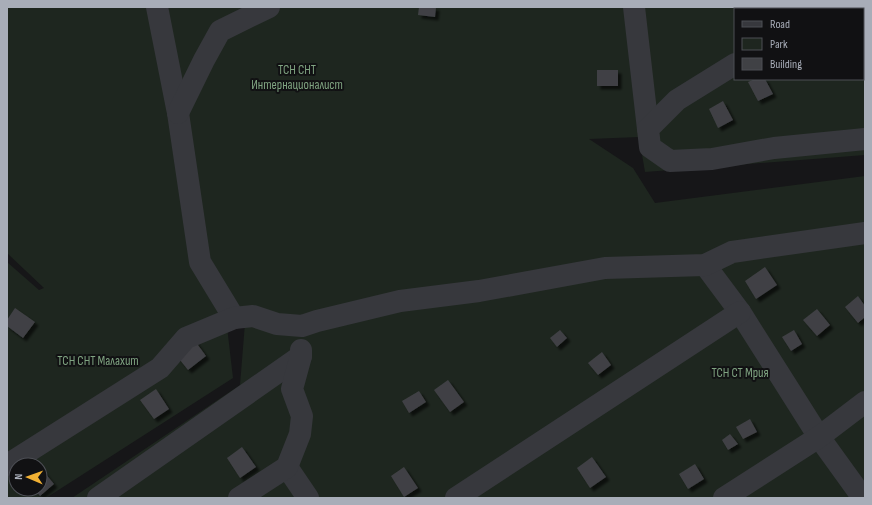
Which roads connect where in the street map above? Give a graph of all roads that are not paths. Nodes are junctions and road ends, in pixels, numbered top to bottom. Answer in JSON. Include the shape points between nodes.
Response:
{"nodes":[{"id":1,"x":157,"y":7,"type":"edge"},
{"id":2,"x":269,"y":7,"type":"edge"},
{"id":3,"x":634,"y":7,"type":"edge"},
{"id":4,"x":734,"y":65,"type":"edge"},
{"id":5,"x":178,"y":113,"type":"junction"},
{"id":6,"x":648,"y":128,"type":"junction"},
{"id":7,"x":865,"y":139,"type":"edge"},
{"id":8,"x":865,"y":233,"type":"edge"},
{"id":9,"x":705,"y":265,"type":"junction"},
{"id":10,"x":740,"y":312,"type":"junction"},
{"id":11,"x":234,"y":318,"type":"junction"},
{"id":12,"x":302,"y":326,"type":"junction"},
{"id":13,"x":301,"y":356,"type":"junction"},
{"id":14,"x":865,"y":402,"type":"edge"},
{"id":15,"x":820,"y":437,"type":"junction"},
{"id":16,"x":7,"y":465,"type":"edge"},
{"id":17,"x":287,"y":467,"type":"junction"},
{"id":18,"x":98,"y":498,"type":"edge"},
{"id":19,"x":239,"y":498,"type":"edge"},
{"id":20,"x":308,"y":498,"type":"edge"},
{"id":21,"x":456,"y":498,"type":"edge"},
{"id":22,"x":724,"y":498,"type":"edge"},
{"id":23,"x":863,"y":498,"type":"edge"}],
"edges":[{"from":1,"to":5,"type":"lane"},
{"from":2,"to":5,"type":"lane","via":[[220,31]]},
{"from":3,"to":6,"type":"lane"},
{"from":4,"to":6,"type":"lane","via":[[677,100]]},
{"from":5,"to":11,"type":"lane","via":[[200,262]]},
{"from":6,"to":7,"type":"lane","via":[[650,147],[670,161],[712,159],[774,148]]},
{"from":8,"to":9,"type":"lane","via":[[732,252]]},
{"from":9,"to":10,"type":"lane"},
{"from":9,"to":12,"type":"lane","via":[[605,268],[400,301]]},
{"from":10,"to":15,"type":"lane"},
{"from":10,"to":21,"type":"lane"},
{"from":11,"to":12,"type":"lane","via":[[253,316],[277,324]]},
{"from":11,"to":16,"type":"lane","via":[[186,338],[160,368]]},
{"from":12,"to":13,"type":"lane"},
{"from":13,"to":17,"type":"lane","via":[[292,389],[302,416],[300,434]]},
{"from":13,"to":18,"type":"lane"},
{"from":14,"to":15,"type":"lane"},
{"from":15,"to":22,"type":"lane"},
{"from":15,"to":23,"type":"lane"},
{"from":17,"to":19,"type":"lane"},
{"from":17,"to":20,"type":"lane"}]}
